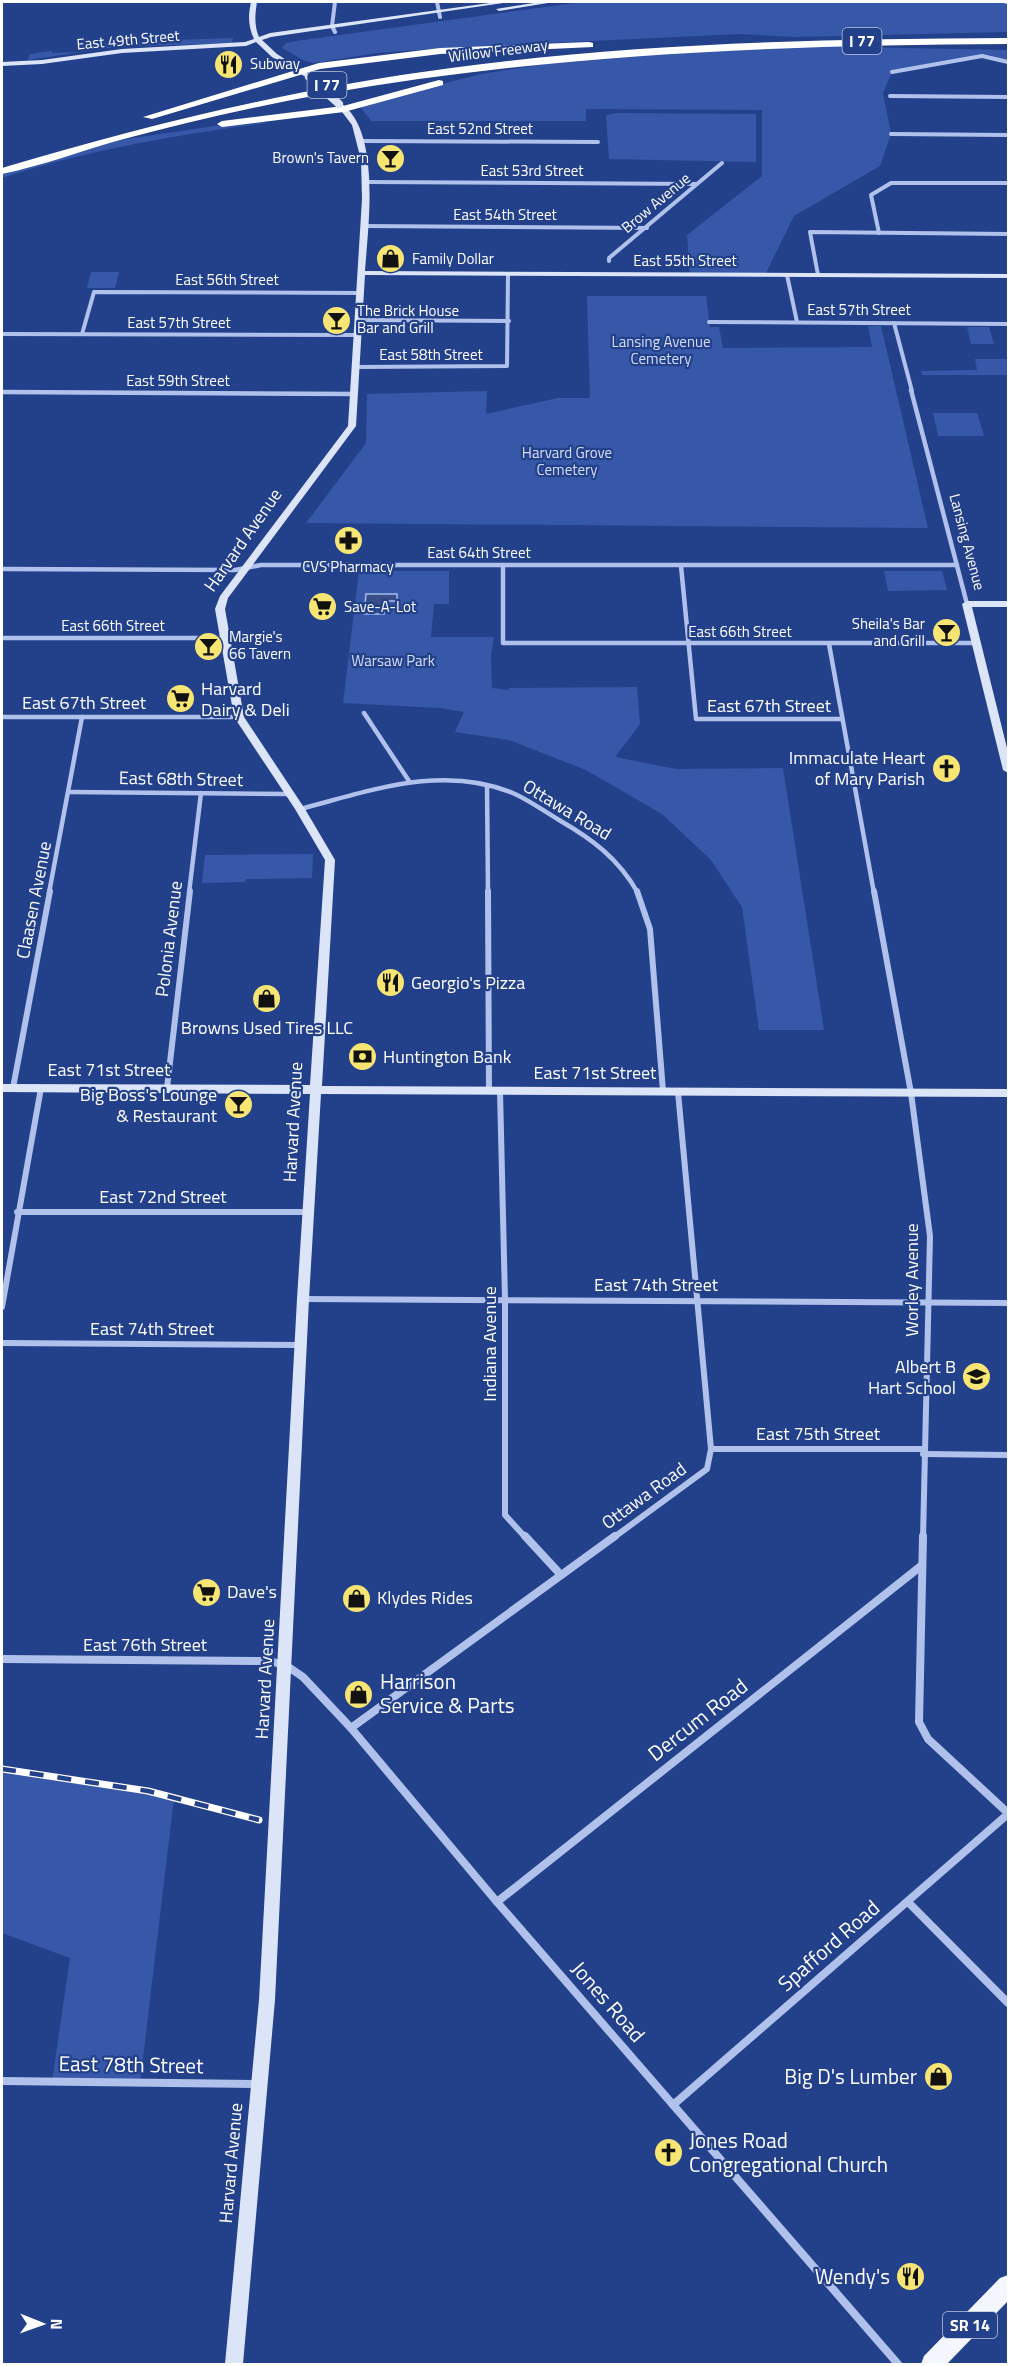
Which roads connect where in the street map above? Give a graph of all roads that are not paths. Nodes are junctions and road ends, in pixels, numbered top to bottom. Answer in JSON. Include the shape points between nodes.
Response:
{"nodes":[{"id":1,"x":254,"y":2,"type":"edge"},
{"id":2,"x":335,"y":2,"type":"edge"},
{"id":3,"x":437,"y":2,"type":"edge"},
{"id":4,"x":507,"y":2,"type":"edge"},
{"id":5,"x":551,"y":2,"type":"edge"},
{"id":6,"x":527,"y":3,"type":"edge"},
{"id":7,"x":439,"y":14,"type":"junction"},
{"id":8,"x":333,"y":29,"type":"junction"},
{"id":9,"x":1008,"y":36,"type":"edge"},
{"id":10,"x":257,"y":41,"type":"junction"},
{"id":11,"x":1008,"y":41,"type":"edge"},
{"id":12,"x":659,"y":42,"type":"junction"},
{"id":13,"x":716,"y":47,"type":"junction"},
{"id":14,"x":1008,"y":50,"type":"edge"},
{"id":15,"x":602,"y":55,"type":"junction"},
{"id":16,"x":1008,"y":62,"type":"edge"},
{"id":17,"x":2,"y":64,"type":"edge"},
{"id":18,"x":299,"y":70,"type":"junction"},
{"id":19,"x":892,"y":72,"type":"dead end"},
{"id":20,"x":890,"y":96,"type":"dead end"},
{"id":21,"x":1008,"y":97,"type":"edge"},
{"id":22,"x":342,"y":106,"type":"junction"},
{"id":23,"x":135,"y":121,"type":"dead end"},
{"id":24,"x":97,"y":131,"type":"dead end"},
{"id":25,"x":891,"y":134,"type":"dead end"},
{"id":26,"x":1008,"y":135,"type":"edge"},
{"id":27,"x":362,"y":141,"type":"junction"},
{"id":28,"x":598,"y":142,"type":"dead end"},
{"id":29,"x":99,"y":143,"type":"junction"},
{"id":30,"x":2,"y":161,"type":"edge"},
{"id":31,"x":722,"y":163,"type":"dead end"},
{"id":32,"x":2,"y":171,"type":"edge"},
{"id":33,"x":366,"y":182,"type":"junction"},
{"id":34,"x":1008,"y":183,"type":"edge"},
{"id":35,"x":698,"y":184,"type":"junction"},
{"id":36,"x":363,"y":226,"type":"junction"},
{"id":37,"x":647,"y":228,"type":"junction"},
{"id":38,"x":879,"y":233,"type":"junction"},
{"id":39,"x":1008,"y":234,"type":"edge"},
{"id":40,"x":609,"y":261,"type":"dead end"},
{"id":41,"x":362,"y":273,"type":"junction"},
{"id":42,"x":508,"y":274,"type":"junction"},
{"id":43,"x":787,"y":275,"type":"junction"},
{"id":44,"x":818,"y":275,"type":"junction"},
{"id":45,"x":1008,"y":276,"type":"edge"},
{"id":46,"x":360,"y":293,"type":"junction"},
{"id":47,"x":358,"y":320,"type":"junction"},
{"id":48,"x":509,"y":321,"type":"junction"},
{"id":49,"x":709,"y":322,"type":"dead end"},
{"id":50,"x":797,"y":322,"type":"junction"},
{"id":51,"x":894,"y":323,"type":"junction"},
{"id":52,"x":1008,"y":324,"type":"edge"},
{"id":53,"x":2,"y":334,"type":"edge"},
{"id":54,"x":82,"y":334,"type":"junction"},
{"id":55,"x":357,"y":335,"type":"junction"},
{"id":56,"x":355,"y":368,"type":"junction"},
{"id":57,"x":2,"y":392,"type":"edge"},
{"id":58,"x":354,"y":394,"type":"junction"},
{"id":59,"x":503,"y":565,"type":"junction"},
{"id":60,"x":957,"y":565,"type":"junction"},
{"id":61,"x":681,"y":566,"type":"junction"},
{"id":62,"x":246,"y":568,"type":"junction"},
{"id":63,"x":2,"y":570,"type":"edge"},
{"id":64,"x":967,"y":604,"type":"junction"},
{"id":65,"x":1008,"y":604,"type":"edge"},
{"id":66,"x":2,"y":638,"type":"edge"},
{"id":67,"x":225,"y":638,"type":"junction"},
{"id":68,"x":687,"y":643,"type":"junction"},
{"id":69,"x":977,"y":643,"type":"junction"},
{"id":70,"x":829,"y":644,"type":"junction"},
{"id":71,"x":364,"y":714,"type":"dead end"},
{"id":72,"x":2,"y":717,"type":"edge"},
{"id":73,"x":82,"y":717,"type":"junction"},
{"id":74,"x":239,"y":717,"type":"junction"},
{"id":75,"x":842,"y":719,"type":"junction"},
{"id":76,"x":1008,"y":770,"type":"edge"},
{"id":77,"x":409,"y":781,"type":"junction"},
{"id":78,"x":487,"y":785,"type":"junction"},
{"id":79,"x":70,"y":792,"type":"junction"},
{"id":80,"x":201,"y":793,"type":"junction"},
{"id":81,"x":291,"y":794,"type":"junction"},
{"id":82,"x":300,"y":809,"type":"junction"},
{"id":83,"x":7,"y":1088,"type":"edge"},
{"id":84,"x":41,"y":1088,"type":"junction"},
{"id":85,"x":167,"y":1088,"type":"junction"},
{"id":86,"x":316,"y":1090,"type":"junction"},
{"id":87,"x":494,"y":1091,"type":"junction"},
{"id":88,"x":663,"y":1091,"type":"junction"},
{"id":89,"x":678,"y":1092,"type":"junction"},
{"id":90,"x":911,"y":1093,"type":"junction"},
{"id":91,"x":1008,"y":1093,"type":"edge"},
{"id":92,"x":17,"y":1212,"type":"junction"},
{"id":93,"x":309,"y":1212,"type":"junction"},
{"id":94,"x":303,"y":1299,"type":"junction"},
{"id":95,"x":505,"y":1299,"type":"junction"},
{"id":96,"x":697,"y":1301,"type":"junction"},
{"id":97,"x":928,"y":1302,"type":"junction"},
{"id":98,"x":1008,"y":1303,"type":"edge"},
{"id":99,"x":2,"y":1306,"type":"edge"},
{"id":100,"x":2,"y":1344,"type":"edge"},
{"id":101,"x":302,"y":1345,"type":"junction"},
{"id":102,"x":711,"y":1449,"type":"junction"},
{"id":103,"x":924,"y":1451,"type":"junction"},
{"id":104,"x":1008,"y":1455,"type":"edge"},
{"id":105,"x":921,"y":1566,"type":"junction"},
{"id":106,"x":561,"y":1575,"type":"junction"},
{"id":107,"x":2,"y":1659,"type":"edge"},
{"id":108,"x":287,"y":1666,"type":"junction"},
{"id":109,"x":351,"y":1728,"type":"junction"},
{"id":110,"x":1008,"y":1814,"type":"edge"},
{"id":111,"x":497,"y":1902,"type":"junction"},
{"id":112,"x":908,"y":1902,"type":"junction"},
{"id":113,"x":1008,"y":2002,"type":"edge"},
{"id":114,"x":2,"y":2081,"type":"edge"},
{"id":115,"x":259,"y":2084,"type":"junction"},
{"id":116,"x":674,"y":2105,"type":"junction"},
{"id":117,"x":1008,"y":2286,"type":"edge"},
{"id":118,"x":234,"y":2364,"type":"edge"},
{"id":119,"x":898,"y":2364,"type":"edge"},
{"id":120,"x":932,"y":2364,"type":"edge"}],
"edges":[{"from":1,"to":10,"type":"main road","via":[[250,24]]},
{"from":2,"to":8,"type":"street"},
{"from":3,"to":7,"type":"street"},
{"from":4,"to":7,"type":"main road"},
{"from":5,"to":6,"type":"main road"},
{"from":6,"to":7,"type":"main road"},
{"from":7,"to":8,"type":"main road","name":"East 49th Street"},
{"from":8,"to":10,"type":"main road","name":"East 49th Street"},
{"from":9,"to":12,"type":"highway","name":"Willow Freeway","number":"I 77"},
{"from":10,"to":17,"type":"main road","name":"East 49th Street"},
{"from":10,"to":18,"type":"main road","name":"Harvard Avenue"},
{"from":11,"to":13,"type":"highway","name":"Willow Freeway","number":"I 77"},
{"from":12,"to":18,"type":"highway","via":[[440,51]]},
{"from":12,"to":30,"type":"highway","name":"Willow Freeway","number":"I 77","via":[[479,61],[366,78],[189,113]]},
{"from":13,"to":14,"type":"highway"},
{"from":13,"to":15,"type":"highway","name":"Willow Freeway","number":"I 77"},
{"from":15,"to":22,"type":"highway","via":[[481,74]]},
{"from":15,"to":29,"type":"highway","name":"Willow Freeway","number":"I 77","via":[[397,79],[208,116]]},
{"from":16,"to":19,"type":"street","via":[[982,56]]},
{"from":18,"to":22,"type":"main road","name":"Harvard Avenue","bridge":true},
{"from":18,"to":23,"type":"highway"},
{"from":20,"to":21,"type":"street"},
{"from":22,"to":27,"type":"main road","name":"Harvard Avenue"},
{"from":22,"to":29,"type":"highway"},
{"from":24,"to":30,"type":"highway"},
{"from":25,"to":26,"type":"street"},
{"from":27,"to":28,"type":"street","name":"East 52nd Street"},
{"from":27,"to":33,"type":"main road","name":"Harvard Avenue"},
{"from":29,"to":32,"type":"highway","name":"Willow Freeway","number":"I 77"},
{"from":31,"to":35,"type":"street","name":"Brow Avenue"},
{"from":33,"to":35,"type":"street","name":"East 53rd Street"},
{"from":33,"to":36,"type":"main road","name":"Harvard Avenue"},
{"from":34,"to":38,"type":"street","via":[[891,183],[871,195]]},
{"from":35,"to":37,"type":"street","name":"Brow Avenue"},
{"from":36,"to":37,"type":"street","name":"East 54th Street"},
{"from":36,"to":41,"type":"main road","name":"Harvard Avenue"},
{"from":37,"to":40,"type":"street","name":"Brow Avenue"},
{"from":38,"to":39,"type":"street"},
{"from":38,"to":44,"type":"street","via":[[810,232]]},
{"from":41,"to":42,"type":"main road","name":"East 55th Street"},
{"from":41,"to":46,"type":"main road","name":"Harvard Avenue"},
{"from":42,"to":43,"type":"main road","name":"East 55th Street"},
{"from":42,"to":48,"type":"street"},
{"from":43,"to":44,"type":"main road","name":"East 55th Street"},
{"from":43,"to":50,"type":"street"},
{"from":44,"to":45,"type":"main road","name":"East 55th Street"},
{"from":46,"to":47,"type":"main road","name":"Harvard Avenue"},
{"from":46,"to":54,"type":"street","name":"East 56th Street","via":[[94,292]]},
{"from":47,"to":48,"type":"street"},
{"from":47,"to":55,"type":"main road","name":"Harvard Avenue"},
{"from":48,"to":56,"type":"street","name":"East 58th Street","via":[[507,366]]},
{"from":49,"to":50,"type":"street","name":"East 57th Street"},
{"from":50,"to":51,"type":"street","name":"East 57th Street"},
{"from":51,"to":52,"type":"street","name":"East 57th Street"},
{"from":51,"to":60,"type":"street","name":"Lansing Avenue"},
{"from":53,"to":54,"type":"street","name":"East 57th Street"},
{"from":54,"to":55,"type":"street","name":"East 57th Street"},
{"from":55,"to":56,"type":"main road","name":"Harvard Avenue"},
{"from":56,"to":58,"type":"main road","name":"Harvard Avenue"},
{"from":57,"to":58,"type":"street","name":"East 59th Street"},
{"from":58,"to":62,"type":"main road","name":"Harvard Avenue","via":[[352,426]]},
{"from":59,"to":61,"type":"street","name":"East 64th Street"},
{"from":59,"to":62,"type":"street","name":"East 64th Street"},
{"from":59,"to":68,"type":"street","name":"East 66th Street","via":[[502,643]]},
{"from":60,"to":61,"type":"street","name":"East 64th Street"},
{"from":60,"to":64,"type":"street","name":"Lansing Avenue"},
{"from":61,"to":68,"type":"street"},
{"from":62,"to":63,"type":"street","name":"East 64th Street"},
{"from":62,"to":67,"type":"main road","name":"Harvard Avenue","via":[[221,602]]},
{"from":64,"to":65,"type":"main road"},
{"from":64,"to":69,"type":"main road","name":"Lansing Avenue"},
{"from":66,"to":67,"type":"street","name":"East 66th Street"},
{"from":67,"to":74,"type":"main road","name":"Harvard Avenue"},
{"from":68,"to":70,"type":"street","name":"East 66th Street"},
{"from":68,"to":75,"type":"street","name":"East 67th Street","via":[[696,720]]},
{"from":69,"to":70,"type":"street","name":"East 66th Street"},
{"from":69,"to":76,"type":"main road","name":"Lansing Avenue"},
{"from":70,"to":75,"type":"street","name":"Worley Avenue"},
{"from":71,"to":77,"type":"street"},
{"from":72,"to":73,"type":"street","name":"East 67th Street"},
{"from":73,"to":74,"type":"street","name":"East 67th Street"},
{"from":73,"to":79,"type":"street","name":"Claasen Avenue"},
{"from":74,"to":81,"type":"main road","name":"Harvard Avenue"},
{"from":75,"to":90,"type":"street","name":"Worley Avenue"},
{"from":77,"to":78,"type":"street","name":"Ottawa Road","via":[[436,779]]},
{"from":77,"to":82,"type":"street","name":"Ottawa Road"},
{"from":78,"to":87,"type":"street","name":"Indiana Avenue"},
{"from":78,"to":88,"type":"street","name":"Ottawa Road","via":[[537,805],[592,839],[633,883],[650,929]]},
{"from":79,"to":80,"type":"street","name":"East 68th Street"},
{"from":79,"to":83,"type":"street","name":"Claasen Avenue"},
{"from":80,"to":81,"type":"street","name":"East 68th Street"},
{"from":80,"to":85,"type":"street","name":"Polonia Avenue"},
{"from":81,"to":82,"type":"main road","name":"Harvard Avenue"},
{"from":82,"to":86,"type":"main road","name":"Harvard Avenue","via":[[330,860]]},
{"from":83,"to":84,"type":"main road","name":"East 71st Street"},
{"from":84,"to":85,"type":"main road","name":"East 71st Street"},
{"from":84,"to":92,"type":"street"},
{"from":85,"to":86,"type":"main road","name":"East 71st Street"},
{"from":86,"to":87,"type":"main road","name":"East 71st Street"},
{"from":86,"to":93,"type":"main road","name":"Harvard Avenue"},
{"from":87,"to":88,"type":"main road","name":"East 71st Street"},
{"from":87,"to":95,"type":"street","name":"Indiana Avenue"},
{"from":88,"to":89,"type":"main road","name":"East 71st Street"},
{"from":89,"to":90,"type":"main road","name":"East 71st Street"},
{"from":89,"to":96,"type":"street"},
{"from":90,"to":91,"type":"main road","name":"East 71st Street"},
{"from":90,"to":97,"type":"street","name":"Worley Avenue","via":[[930,1236]]},
{"from":92,"to":93,"type":"street","name":"East 72nd Street"},
{"from":92,"to":99,"type":"street"},
{"from":93,"to":94,"type":"main road","name":"Harvard Avenue"},
{"from":94,"to":95,"type":"street","name":"East 74th Street"},
{"from":94,"to":101,"type":"main road","name":"Harvard Avenue"},
{"from":95,"to":96,"type":"street","name":"East 74th Street"},
{"from":95,"to":106,"type":"street","name":"Indiana Avenue","via":[[505,1515]]},
{"from":96,"to":97,"type":"street","name":"East 74th Street"},
{"from":96,"to":102,"type":"street"},
{"from":97,"to":98,"type":"street","name":"East 74th Street"},
{"from":97,"to":103,"type":"street","name":"Worley Avenue"},
{"from":100,"to":101,"type":"street","name":"East 74th Street"},
{"from":101,"to":108,"type":"main road","name":"Harvard Avenue"},
{"from":102,"to":103,"type":"street","name":"East 75th Street"},
{"from":102,"to":106,"type":"street","name":"Ottawa Road","via":[[707,1469]]},
{"from":103,"to":104,"type":"street","name":"East 75th Street"},
{"from":103,"to":105,"type":"street","name":"Worley Avenue"},
{"from":105,"to":110,"type":"street","name":"Worley Avenue","via":[[922,1731]]},
{"from":105,"to":111,"type":"street","name":"Dercum Road"},
{"from":106,"to":109,"type":"street","name":"Ottawa Road"},
{"from":107,"to":108,"type":"street","name":"East 76th Street","via":[[270,1661]]},
{"from":108,"to":109,"type":"street","name":"Jones Road","via":[[303,1677]]},
{"from":108,"to":115,"type":"main road","name":"Harvard Avenue"},
{"from":109,"to":111,"type":"street","name":"Jones Road"},
{"from":110,"to":112,"type":"street","name":"Spafford Road"},
{"from":111,"to":116,"type":"street","name":"Jones Road"},
{"from":112,"to":113,"type":"street"},
{"from":112,"to":116,"type":"street","name":"Spafford Road"},
{"from":114,"to":115,"type":"street","name":"East 78th Street"},
{"from":115,"to":118,"type":"main road","name":"Harvard Avenue"},
{"from":116,"to":119,"type":"street","name":"Jones Road"},
{"from":117,"to":120,"type":"main road","number":"SR 14"}]}
